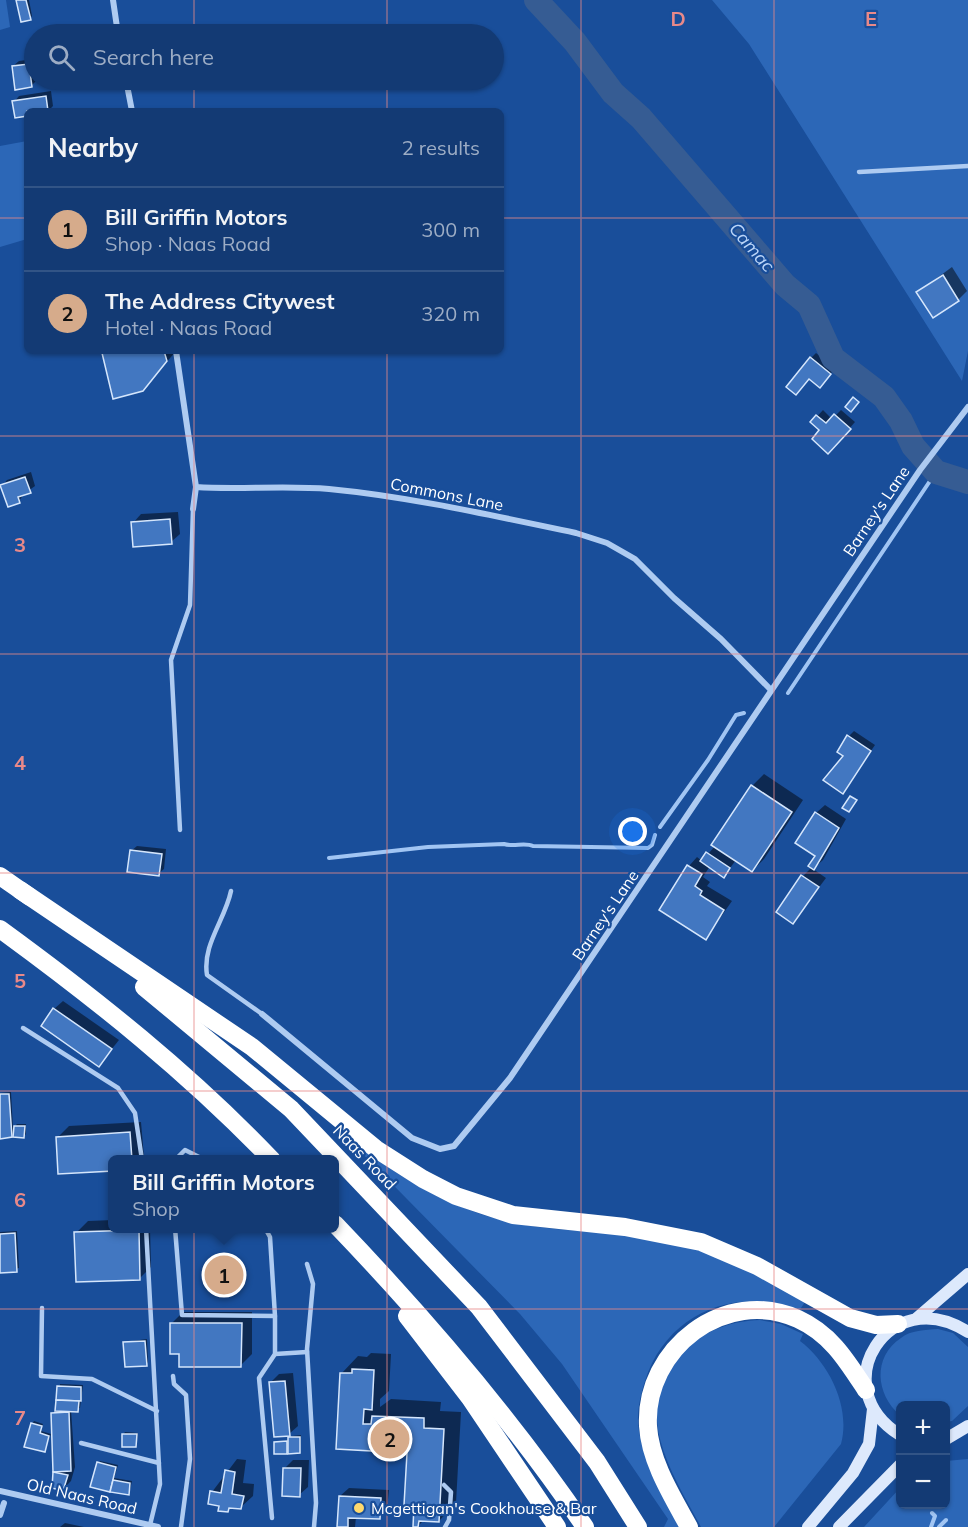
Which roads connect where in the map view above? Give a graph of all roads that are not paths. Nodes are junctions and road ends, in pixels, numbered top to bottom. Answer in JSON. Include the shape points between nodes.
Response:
{"nodes":[{"id":1,"x":113,"y":0,"type":"edge"},
{"id":2,"x":117,"y":24,"type":"edge"},
{"id":3,"x":128,"y":90,"type":"edge"},
{"id":4,"x":131,"y":108,"type":"edge"},
{"id":5,"x":968,"y":166,"type":"edge"},
{"id":6,"x":859,"y":172,"type":"dead end"},
{"id":7,"x":176,"y":354,"type":"edge"},
{"id":8,"x":968,"y":407,"type":"edge"},
{"id":9,"x":196,"y":487,"type":"junction"},
{"id":10,"x":193,"y":509,"type":"joint"},
{"id":11,"x":771,"y":690,"type":"junction"},
{"id":12,"x":180,"y":830,"type":"dead end"},
{"id":13,"x":0,"y":876,"type":"edge"},
{"id":14,"x":20,"y":890,"type":"junction"},
{"id":15,"x":231,"y":891,"type":"dead end"},
{"id":16,"x":0,"y":929,"type":"edge"},
{"id":17,"x":262,"y":1014,"type":"joint"},
{"id":18,"x":23,"y":1028,"type":"dead end"},
{"id":19,"x":141,"y":1155,"type":"edge"},
{"id":20,"x":180,"y":1155,"type":"edge"},
{"id":21,"x":195,"y":1155,"type":"edge"},
{"id":22,"x":267,"y":1155,"type":"edge"},
{"id":23,"x":335,"y":1155,"type":"edge"},
{"id":24,"x":339,"y":1159,"type":"edge"},
{"id":25,"x":339,"y":1228,"type":"edge"},
{"id":26,"x":147,"y":1233,"type":"edge"},
{"id":27,"x":175,"y":1233,"type":"edge"},
{"id":28,"x":268,"y":1233,"type":"edge"},
{"id":29,"x":307,"y":1264,"type":"dead end"},
{"id":30,"x":968,"y":1274,"type":"edge"},
{"id":31,"x":42,"y":1308,"type":"dead end"},
{"id":32,"x":275,"y":1316,"type":"junction"},
{"id":33,"x":917,"y":1318,"type":"junction"},
{"id":34,"x":898,"y":1324,"type":"junction"},
{"id":35,"x":968,"y":1332,"type":"edge"},
{"id":36,"x":307,"y":1352,"type":"junction"},
{"id":37,"x":275,"y":1354,"type":"junction"},
{"id":38,"x":173,"y":1376,"type":"dead end"},
{"id":39,"x":866,"y":1390,"type":"junction"},
{"id":40,"x":873,"y":1409,"type":"junction"},
{"id":41,"x":157,"y":1411,"type":"junction"},
{"id":42,"x":968,"y":1426,"type":"edge"},
{"id":43,"x":896,"y":1432,"type":"edge"},
{"id":44,"x":950,"y":1437,"type":"edge"},
{"id":45,"x":968,"y":1437,"type":"edge"},
{"id":46,"x":81,"y":1443,"type":"dead end"},
{"id":47,"x":159,"y":1463,"type":"junction"},
{"id":48,"x":896,"y":1469,"type":"edge"},
{"id":49,"x":444,"y":1485,"type":"dead end"},
{"id":50,"x":0,"y":1491,"type":"edge"},
{"id":51,"x":4,"y":1503,"type":"dead end"},
{"id":52,"x":0,"y":1515,"type":"edge"},
{"id":53,"x":272,"y":1518,"type":"dead end"},
{"id":54,"x":150,"y":1525,"type":"junction"},
{"id":55,"x":158,"y":1527,"type":"edge"},
{"id":56,"x":181,"y":1527,"type":"edge"},
{"id":57,"x":314,"y":1527,"type":"edge"},
{"id":58,"x":445,"y":1527,"type":"edge"},
{"id":59,"x":557,"y":1527,"type":"edge"},
{"id":60,"x":585,"y":1527,"type":"edge"},
{"id":61,"x":638,"y":1527,"type":"edge"},
{"id":62,"x":689,"y":1527,"type":"edge"},
{"id":63,"x":808,"y":1527,"type":"edge"},
{"id":64,"x":839,"y":1527,"type":"edge"}],
"edges":[{"from":1,"to":2,"type":"street"},
{"from":3,"to":4,"type":"street"},
{"from":5,"to":6,"type":"lane"},
{"from":7,"to":9,"type":"street"},
{"from":8,"to":11,"type":"street","name":"Barney's Lane","via":[[920,470]]},
{"from":9,"to":10,"type":"street"},
{"from":9,"to":11,"type":"street","name":"Commons Lane","via":[[296,487],[386,496],[576,533],[607,543],[635,559]]},
{"from":10,"to":12,"type":"lane","via":[[190,605],[171,660]]},
{"from":11,"to":17,"type":"street","name":"Barney's Lane","via":[[523,1058],[454,1146],[440,1149],[412,1138]]},
{"from":13,"to":14,"type":"highway","name":"Naas Road"},
{"from":14,"to":23,"type":"highway","name":"Naas Road","via":[[291,1108]]},
{"from":14,"to":34,"type":"highway","via":[[252,1047],[376,1149],[447,1192],[513,1215],[625,1227],[701,1242],[757,1266],[850,1318],[876,1325]]},
{"from":15,"to":17,"type":"lane","via":[[208,950],[207,975]]},
{"from":16,"to":22,"type":"highway","via":[[154,1049]]},
{"from":18,"to":19,"type":"lane","via":[[118,1088],[135,1113]]},
{"from":20,"to":21,"type":"lane","via":[[185,1150]]},
{"from":24,"to":61,"type":"highway","name":"Naas Road","via":[[479,1307],[597,1462]]},
{"from":25,"to":59,"type":"highway","via":[[470,1398]]},
{"from":25,"to":60,"type":"highway","via":[[441,1338]]},
{"from":26,"to":41,"type":"lane"},
{"from":27,"to":32,"type":"lane","via":[[182,1315]]},
{"from":28,"to":32,"type":"lane"},
{"from":29,"to":36,"type":"lane","via":[[313,1284]]},
{"from":30,"to":33,"type":"main road"},
{"from":31,"to":41,"type":"lane","via":[[41,1376],[92,1379]]},
{"from":32,"to":37,"type":"lane"},
{"from":33,"to":34,"type":"main road"},
{"from":33,"to":35,"type":"main road","via":[[935,1317]]},
{"from":34,"to":39,"type":"main road","via":[[872,1352],[865,1375]]},
{"from":36,"to":37,"type":"lane"},
{"from":36,"to":57,"type":"lane"},
{"from":37,"to":53,"type":"lane","via":[[259,1378]]},
{"from":38,"to":56,"type":"lane","via":[[174,1384],[186,1395],[190,1459]]},
{"from":39,"to":40,"type":"main road"},
{"from":39,"to":62,"type":"highway","via":[[832,1342],[796,1318],[754,1311],[730,1314],[691,1331],[655,1383],[648,1426],[655,1457]]},
{"from":40,"to":43,"type":"main road"},
{"from":40,"to":63,"type":"main road","via":[[869,1444],[853,1473]]},
{"from":41,"to":47,"type":"lane"},
{"from":42,"to":44,"type":"main road"},
{"from":44,"to":45,"type":"main road"},
{"from":46,"to":47,"type":"lane"},
{"from":47,"to":54,"type":"lane","via":[[160,1484]]},
{"from":48,"to":64,"type":"main road"},
{"from":49,"to":58,"type":"lane","via":[[452,1492]]},
{"from":50,"to":54,"type":"street","name":"Old Naas Road"},
{"from":51,"to":52,"type":"street"},
{"from":54,"to":55,"type":"street","name":"Old Naas Road"}]}
